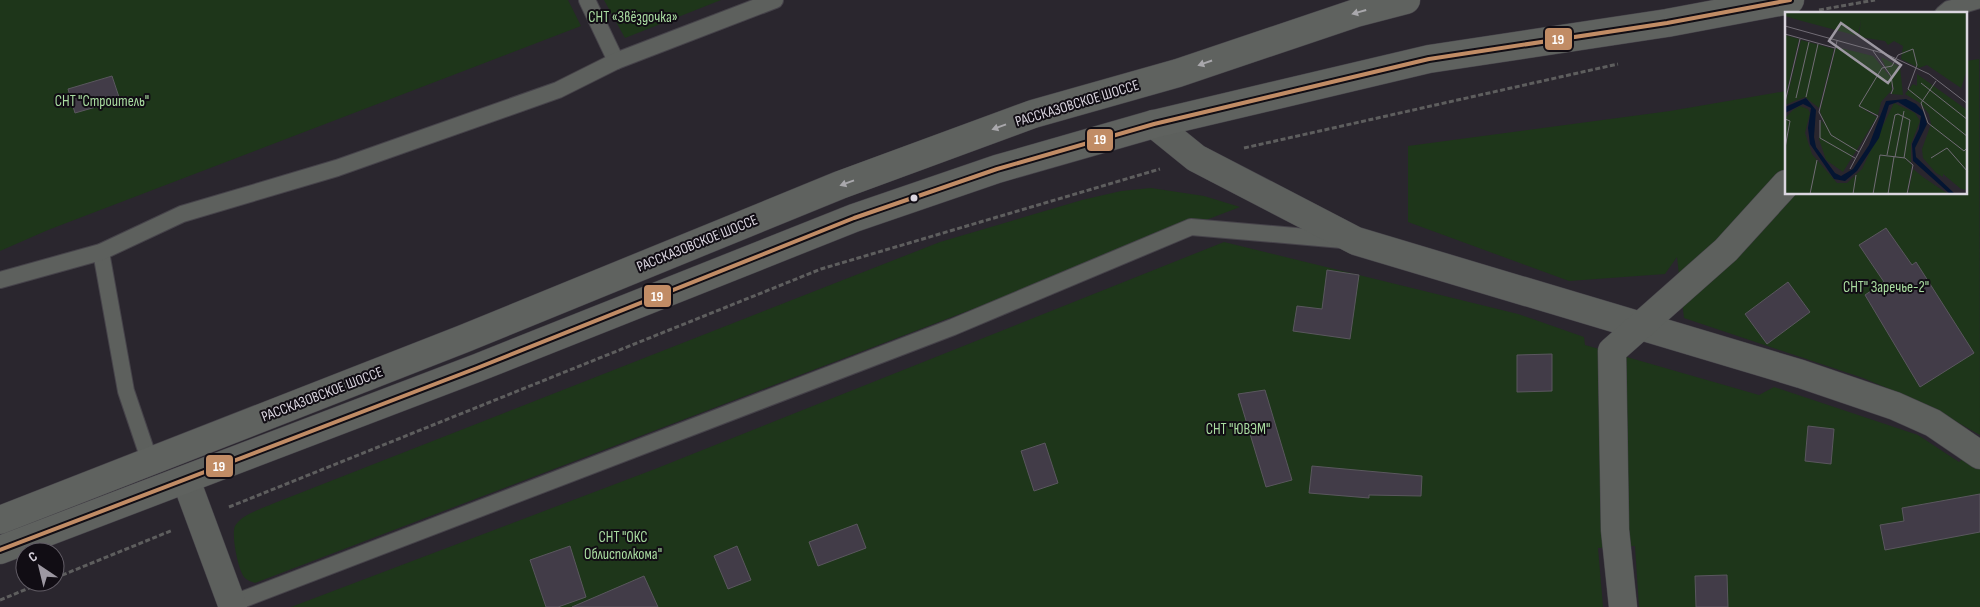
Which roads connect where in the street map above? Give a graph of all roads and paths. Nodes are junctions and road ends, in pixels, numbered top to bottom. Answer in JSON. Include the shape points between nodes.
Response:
{"nodes":[{"id":1,"x":587,"y":0,"type":"edge"},
{"id":2,"x":775,"y":0,"type":"edge"},
{"id":3,"x":1406,"y":0,"type":"edge"},
{"id":4,"x":1875,"y":0,"type":"edge"},
{"id":5,"x":1980,"y":0,"type":"edge"},
{"id":6,"x":1799,"y":6,"type":"edge"},
{"id":7,"x":1945,"y":12,"type":"edge"},
{"id":8,"x":616,"y":60,"type":"junction"},
{"id":9,"x":1622,"y":63,"type":"dead end"},
{"id":10,"x":1154,"y":124,"type":"junction"},
{"id":11,"x":1196,"y":158,"type":"junction"},
{"id":12,"x":1785,"y":185,"type":"edge"},
{"id":13,"x":1356,"y":241,"type":"junction"},
{"id":14,"x":101,"y":252,"type":"junction"},
{"id":15,"x":0,"y":280,"type":"edge"},
{"id":16,"x":1639,"y":326,"type":"junction"},
{"id":17,"x":1980,"y":455,"type":"edge"},
{"id":18,"x":150,"y":462,"type":"junction"},
{"id":19,"x":186,"y":480,"type":"junction"},
{"id":20,"x":200,"y":519,"type":"junction"},
{"id":21,"x":0,"y":520,"type":"edge"},
{"id":22,"x":0,"y":550,"type":"edge"},
{"id":23,"x":65,"y":574,"type":"edge"},
{"id":24,"x":20,"y":592,"type":"edge"},
{"id":25,"x":0,"y":600,"type":"edge"},
{"id":26,"x":232,"y":605,"type":"edge"},
{"id":27,"x":1617,"y":606,"type":"edge"}],
"edges":[{"from":1,"to":8,"type":"lane"},
{"from":2,"to":8,"type":"lane"},
{"from":3,"to":18,"type":"main road","name":"РАССКАЗОВСКОЕ ШОССЕ","one_way":true,"via":[[1015,121],[840,186]]},
{"from":4,"to":6,"type":"path"},
{"from":5,"to":7,"type":"lane"},
{"from":6,"to":10,"type":"main road","name":"РАССКАЗОВСКОЕ ШОССЕ","via":[[1429,59]]},
{"from":8,"to":14,"type":"lane","via":[[558,90],[337,168],[182,214]]},
{"from":9,"to":11,"type":"path"},
{"from":10,"to":11,"type":"street"},
{"from":10,"to":19,"type":"main road","name":"РАССКАЗОВСКОЕ ШОССЕ","via":[[997,169],[854,218]]},
{"from":11,"to":13,"type":"street"},
{"from":11,"to":20,"type":"path","via":[[821,269]]},
{"from":12,"to":16,"type":"street","via":[[1726,250]]},
{"from":13,"to":16,"type":"street"},
{"from":13,"to":26,"type":"lane","via":[[1191,227],[953,327]]},
{"from":14,"to":15,"type":"lane"},
{"from":14,"to":18,"type":"lane","via":[[126,391]]},
{"from":16,"to":17,"type":"street","via":[[1896,406],[1933,423]]},
{"from":16,"to":27,"type":"street","via":[[1612,351]]},
{"from":18,"to":21,"type":"main road","name":"РАССКАЗОВСКОЕ ШОССЕ"},
{"from":19,"to":20,"type":"street"},
{"from":19,"to":22,"type":"main road","name":"РАССКАЗОВСКОЕ ШОССЕ"},
{"from":20,"to":23,"type":"path"},
{"from":20,"to":26,"type":"street"},
{"from":24,"to":25,"type":"path"}]}
